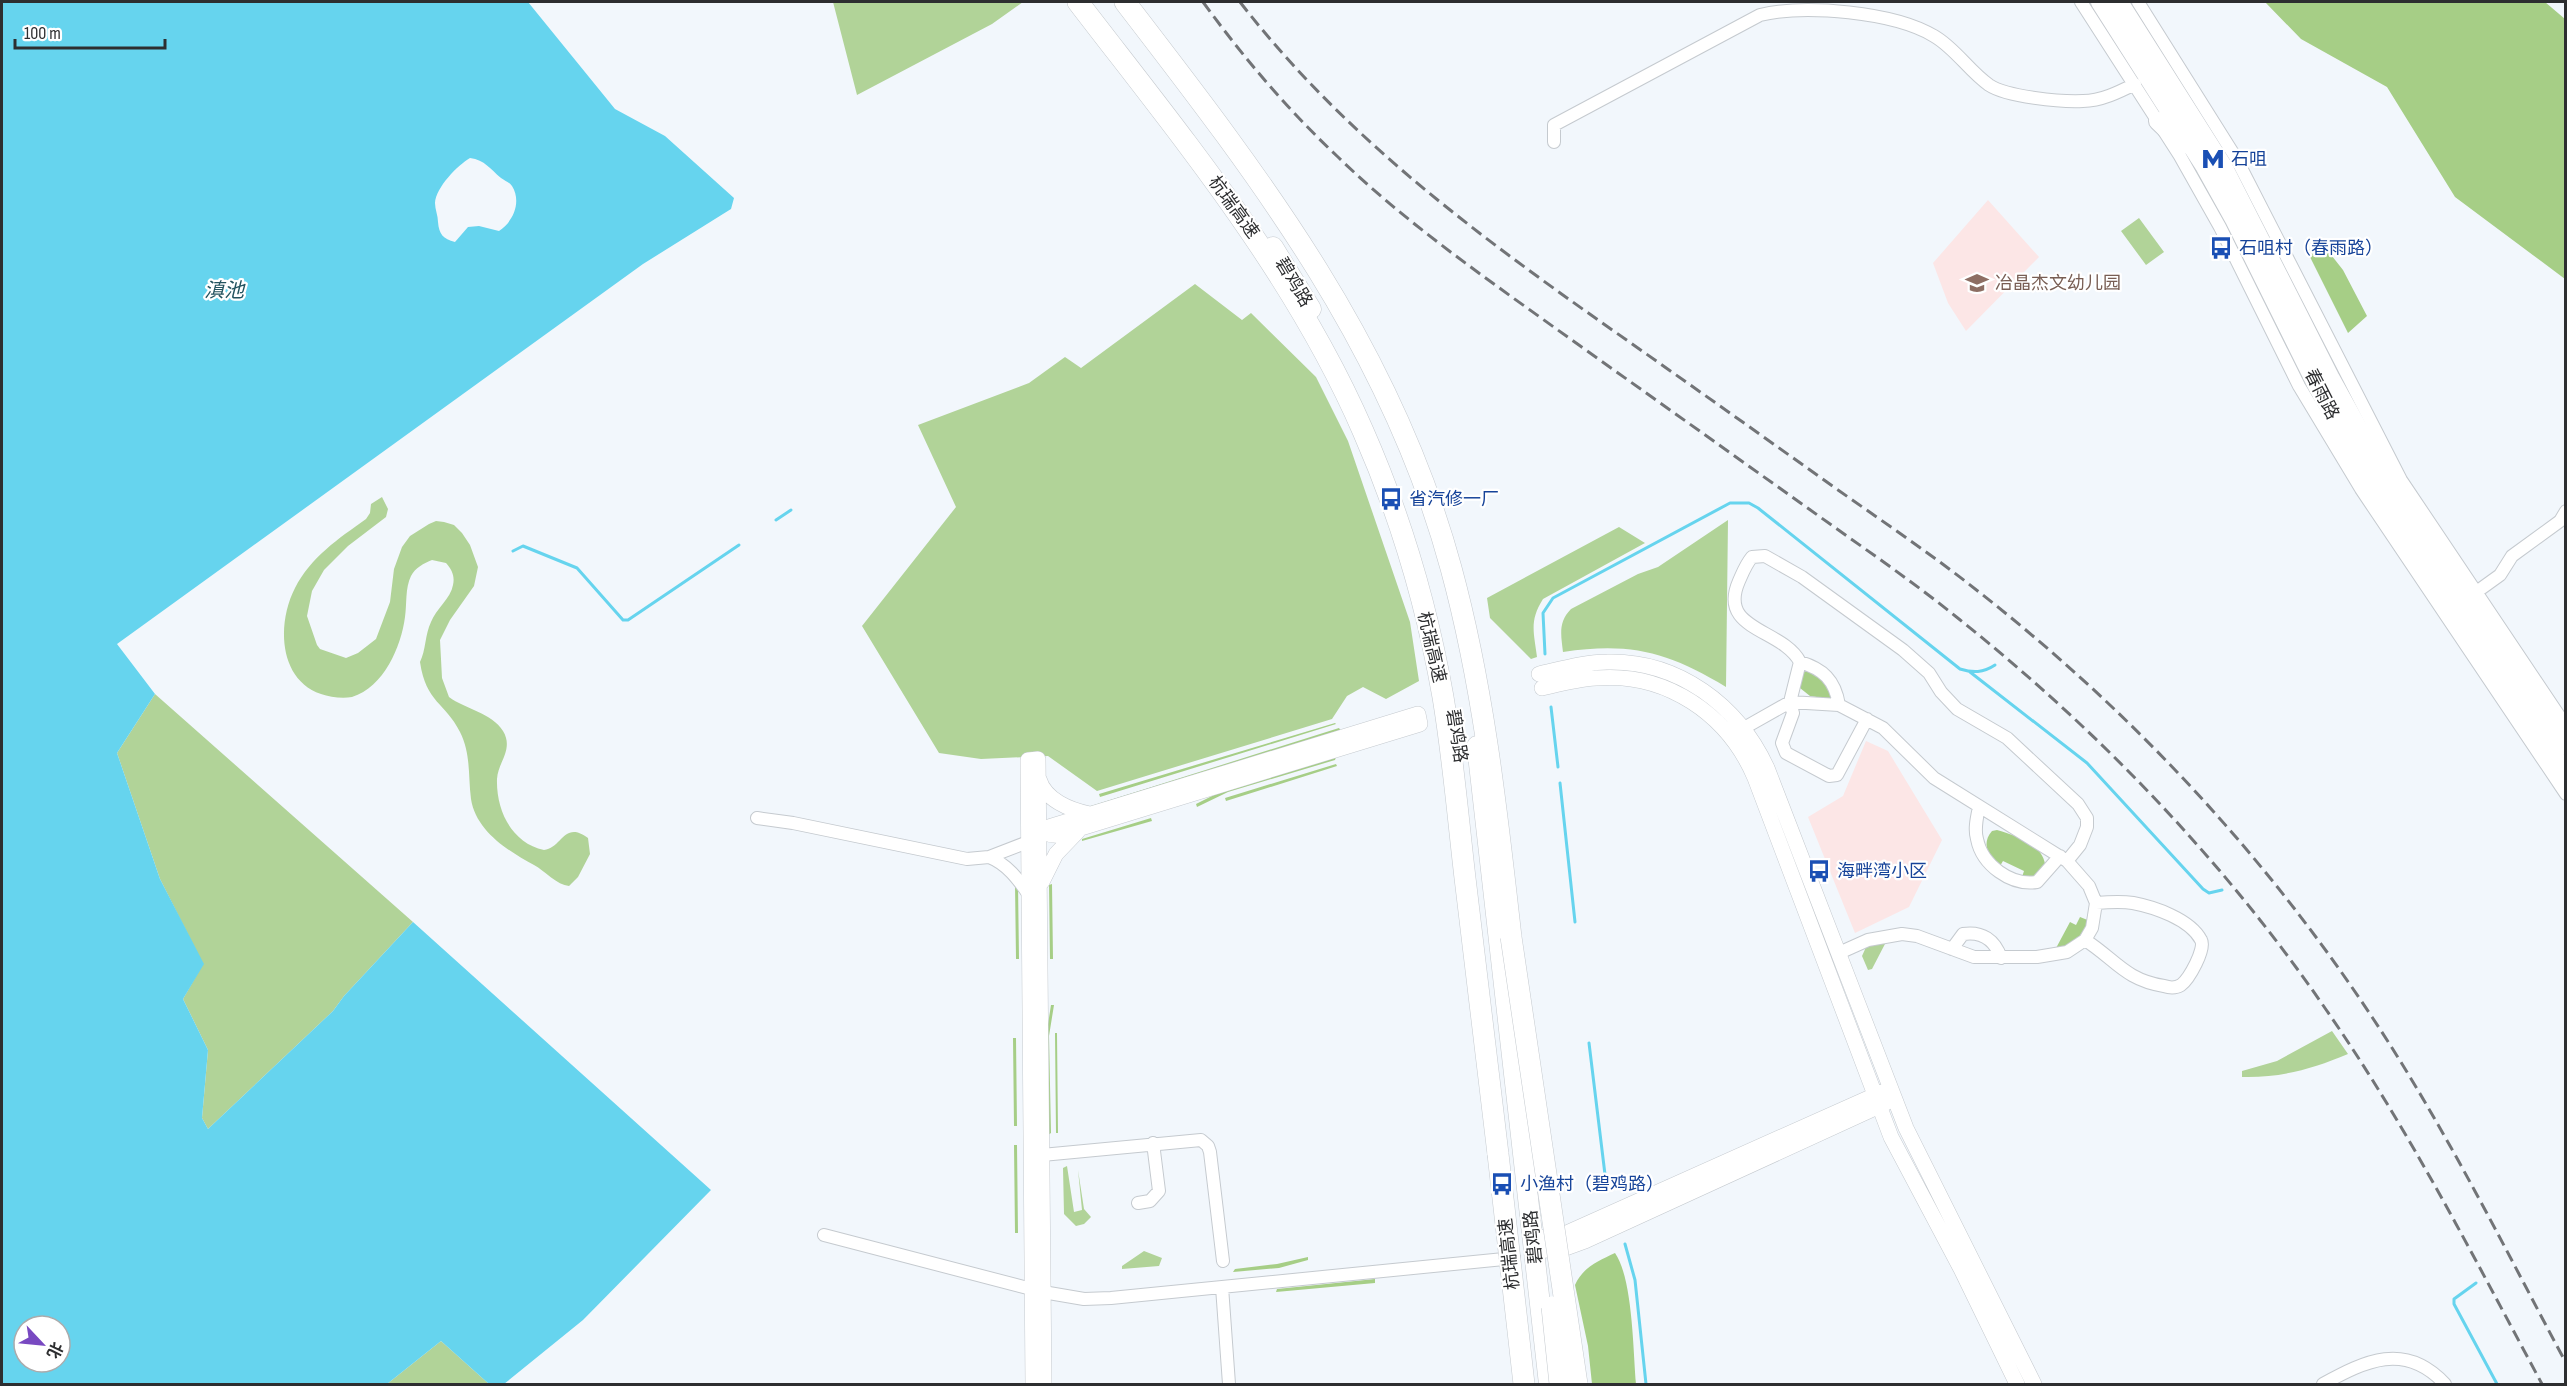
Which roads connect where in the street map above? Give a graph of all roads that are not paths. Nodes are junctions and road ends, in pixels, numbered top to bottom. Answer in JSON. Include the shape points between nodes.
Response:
{"nodes":[{"id":1,"x":1078,"y":2,"type":"edge"},
{"id":2,"x":1090,"y":2,"type":"edge"},
{"id":3,"x":1112,"y":2,"type":"edge"},
{"id":4,"x":1125,"y":2,"type":"edge"},
{"id":5,"x":2081,"y":2,"type":"edge"},
{"id":6,"x":2100,"y":2,"type":"edge"},
{"id":7,"x":2119,"y":2,"type":"edge"},
{"id":8,"x":2138,"y":2,"type":"edge"},
{"id":9,"x":2135,"y":84,"type":"junction"},
{"id":10,"x":2158,"y":121,"type":"junction"},
{"id":11,"x":1554,"y":142,"type":"dead end"},
{"id":12,"x":2205,"y":167,"type":"junction"},
{"id":13,"x":2565,"y":511,"type":"edge"},
{"id":14,"x":2475,"y":593,"type":"junction"},
{"id":15,"x":1800,"y":662,"type":"junction"},
{"id":16,"x":1790,"y":702,"type":"junction"},
{"id":17,"x":1839,"y":705,"type":"junction"},
{"id":18,"x":1867,"y":719,"type":"junction"},
{"id":19,"x":2565,"y":726,"type":"edge"},
{"id":20,"x":1744,"y":728,"type":"junction"},
{"id":21,"x":2565,"y":746,"type":"edge"},
{"id":22,"x":2565,"y":774,"type":"edge"},
{"id":23,"x":1038,"y":777,"type":"junction"},
{"id":24,"x":2565,"y":794,"type":"edge"},
{"id":25,"x":1978,"y":807,"type":"junction"},
{"id":26,"x":1028,"y":816,"type":"junction"},
{"id":27,"x":757,"y":818,"type":"dead end"},
{"id":28,"x":1088,"y":820,"type":"junction"},
{"id":29,"x":1039,"y":830,"type":"junction"},
{"id":30,"x":1028,"y":850,"type":"junction"},
{"id":31,"x":989,"y":857,"type":"junction"},
{"id":32,"x":2063,"y":859,"type":"junction"},
{"id":33,"x":1034,"y":891,"type":"junction"},
{"id":34,"x":2096,"y":903,"type":"junction"},
{"id":35,"x":1511,"y":937,"type":"junction"},
{"id":36,"x":2085,"y":940,"type":"junction"},
{"id":37,"x":1952,"y":949,"type":"junction"},
{"id":38,"x":1839,"y":953,"type":"junction"},
{"id":39,"x":2001,"y":958,"type":"junction"},
{"id":40,"x":1892,"y":1094,"type":"junction"},
{"id":41,"x":1877,"y":1100,"type":"junction"},
{"id":42,"x":1153,"y":1143,"type":"junction"},
{"id":43,"x":1498,"y":1154,"type":"junction"},
{"id":44,"x":1042,"y":1155,"type":"junction"},
{"id":45,"x":1138,"y":1203,"type":"dead end"},
{"id":46,"x":825,"y":1235,"type":"dead end"},
{"id":47,"x":1528,"y":1249,"type":"junction"},
{"id":48,"x":1223,"y":1262,"type":"dead end"},
{"id":49,"x":1222,"y":1287,"type":"junction"},
{"id":50,"x":1038,"y":1291,"type":"junction"},
{"id":51,"x":1033,"y":1384,"type":"edge"},
{"id":52,"x":1044,"y":1384,"type":"edge"},
{"id":53,"x":1229,"y":1384,"type":"edge"},
{"id":54,"x":1510,"y":1384,"type":"edge"},
{"id":55,"x":1524,"y":1384,"type":"edge"},
{"id":56,"x":1533,"y":1384,"type":"edge"},
{"id":57,"x":1549,"y":1384,"type":"edge"},
{"id":58,"x":1560,"y":1384,"type":"edge"},
{"id":59,"x":1577,"y":1384,"type":"edge"},
{"id":60,"x":2017,"y":1384,"type":"edge"},
{"id":61,"x":2034,"y":1384,"type":"edge"},
{"id":62,"x":2323,"y":1384,"type":"edge"},
{"id":63,"x":2445,"y":1384,"type":"edge"}],
"edges":[{"from":1,"to":43,"type":"highway","name":"杭瑞高速","via":[[1261,245],[1317,338],[1381,474],[1417,582],[1443,697]]},
{"from":2,"to":47,"type":"highway","name":"碧鸡路","via":[[1216,167],[1294,279],[1368,419],[1400,501],[1437,628],[1461,759]]},
{"from":3,"to":47,"type":"highway","name":"碧鸡路","via":[[1240,168],[1312,277],[1384,409],[1424,514],[1454,621],[1472,710]]},
{"from":4,"to":35,"type":"highway","name":"杭瑞高速","via":[[1227,134],[1308,251],[1353,328],[1408,443],[1448,558],[1471,655],[1485,725]]},
{"from":5,"to":9,"type":"street"},
{"from":6,"to":12,"type":"main road","name":"春雨路"},
{"from":7,"to":21,"type":"main road","name":"春雨路","via":[[2223,166],[2387,480]]},
{"from":8,"to":14,"type":"street","via":[[2247,176],[2401,480]]},
{"from":9,"to":10,"type":"street"},
{"from":9,"to":11,"type":"street","via":[[2108,96],[2083,101],[2013,94],[1989,84],[1940,40],[1923,31],[1841,12],[1781,10],[1760,15],[1554,125]]},
{"from":10,"to":12,"type":"main road"},
{"from":10,"to":24,"type":"street","via":[[2215,217],[2308,402],[2389,533]]},
{"from":12,"to":22,"type":"main road","name":"春雨路","via":[[2321,395],[2374,489]]},
{"from":13,"to":14,"type":"street","via":[[2560,521],[2512,556],[2500,575]]},
{"from":14,"to":19,"type":"street"},
{"from":15,"to":16,"type":"street"},
{"from":15,"to":17,"type":"street","via":[[1814,666],[1830,679]]},
{"from":15,"to":32,"type":"street","via":[[1790,648],[1746,622],[1734,608],[1733,594],[1752,557],[1765,556],[1802,577],[1902,650],[1929,672],[1957,710],[2007,738],[2079,804],[2087,827],[2080,845]]},
{"from":16,"to":17,"type":"street"},
{"from":16,"to":18,"type":"street","via":[[1793,713],[1783,736],[1784,749],[1829,776],[1841,770]]},
{"from":16,"to":20,"type":"street"},
{"from":17,"to":18,"type":"street"},
{"from":18,"to":25,"type":"street","via":[[1892,736],[1934,778]]},
{"from":20,"to":38,"type":"street","via":[[1767,768]]},
{"from":20,"to":41,"type":"street","via":[[1711,696],[1654,668],[1607,662],[1576,666],[1540,681],[1644,681],[1688,699],[1728,732],[1755,778]]},
{"from":23,"to":26,"type":"street","via":[[1038,759],[1028,760]]},
{"from":23,"to":28,"type":"street","via":[[1041,787],[1058,802]]},
{"from":23,"to":29,"type":"street"},
{"from":25,"to":32,"type":"street"},
{"from":25,"to":32,"type":"street","via":[[1976,839],[1982,853],[2000,872],[2020,882],[2037,882]]},
{"from":26,"to":29,"type":"street"},
{"from":26,"to":30,"type":"street"},
{"from":27,"to":31,"type":"street","via":[[967,859]]},
{"from":28,"to":28,"type":"street","via":[[1420,724],[1418,714]]},
{"from":28,"to":29,"type":"street"},
{"from":28,"to":33,"type":"street","via":[[1064,844]]},
{"from":29,"to":30,"type":"street"},
{"from":29,"to":33,"type":"street"},
{"from":30,"to":31,"type":"street"},
{"from":30,"to":33,"type":"street"},
{"from":31,"to":33,"type":"street"},
{"from":32,"to":34,"type":"street","via":[[2089,886]]},
{"from":33,"to":44,"type":"street"},
{"from":33,"to":50,"type":"street"},
{"from":34,"to":36,"type":"street","via":[[2092,928]]},
{"from":34,"to":36,"type":"street","via":[[2132,903],[2166,914],[2201,939],[2202,951],[2185,981],[2172,988],[2130,975]]},
{"from":35,"to":58,"type":"highway","name":"杭瑞高速","bridge":true},
{"from":35,"to":59,"type":"highway","bridge":true},
{"from":36,"to":39,"type":"street","via":[[2067,952]]},
{"from":37,"to":38,"type":"street","via":[[1902,934],[1868,940]]},
{"from":37,"to":39,"type":"street","via":[[1974,957]]},
{"from":37,"to":39,"type":"street","via":[[1963,934],[1981,934],[1997,946]]},
{"from":38,"to":40,"type":"street"},
{"from":40,"to":41,"type":"street"},
{"from":40,"to":61,"type":"street"},
{"from":41,"to":47,"type":"street","via":[[1585,1241],[1563,1249]]},
{"from":41,"to":60,"type":"street"},
{"from":42,"to":44,"type":"street"},
{"from":42,"to":45,"type":"street","via":[[1159,1191],[1150,1201]]},
{"from":42,"to":48,"type":"street","via":[[1196,1138],[1208,1146]]},
{"from":43,"to":54,"type":"highway","bridge":true},
{"from":43,"to":55,"type":"highway","name":"杭瑞高速","bridge":true},
{"from":44,"to":50,"type":"street"},
{"from":46,"to":50,"type":"street"},
{"from":47,"to":49,"type":"street"},
{"from":47,"to":56,"type":"highway","name":"碧鸡路"},
{"from":47,"to":57,"type":"highway","name":"碧鸡路"},
{"from":49,"to":50,"type":"street","via":[[1111,1299]]},
{"from":49,"to":53,"type":"street"},
{"from":50,"to":51,"type":"street"},
{"from":50,"to":52,"type":"street"},
{"from":62,"to":63,"type":"street","via":[[2364,1363],[2390,1358],[2414,1363]]}]}
